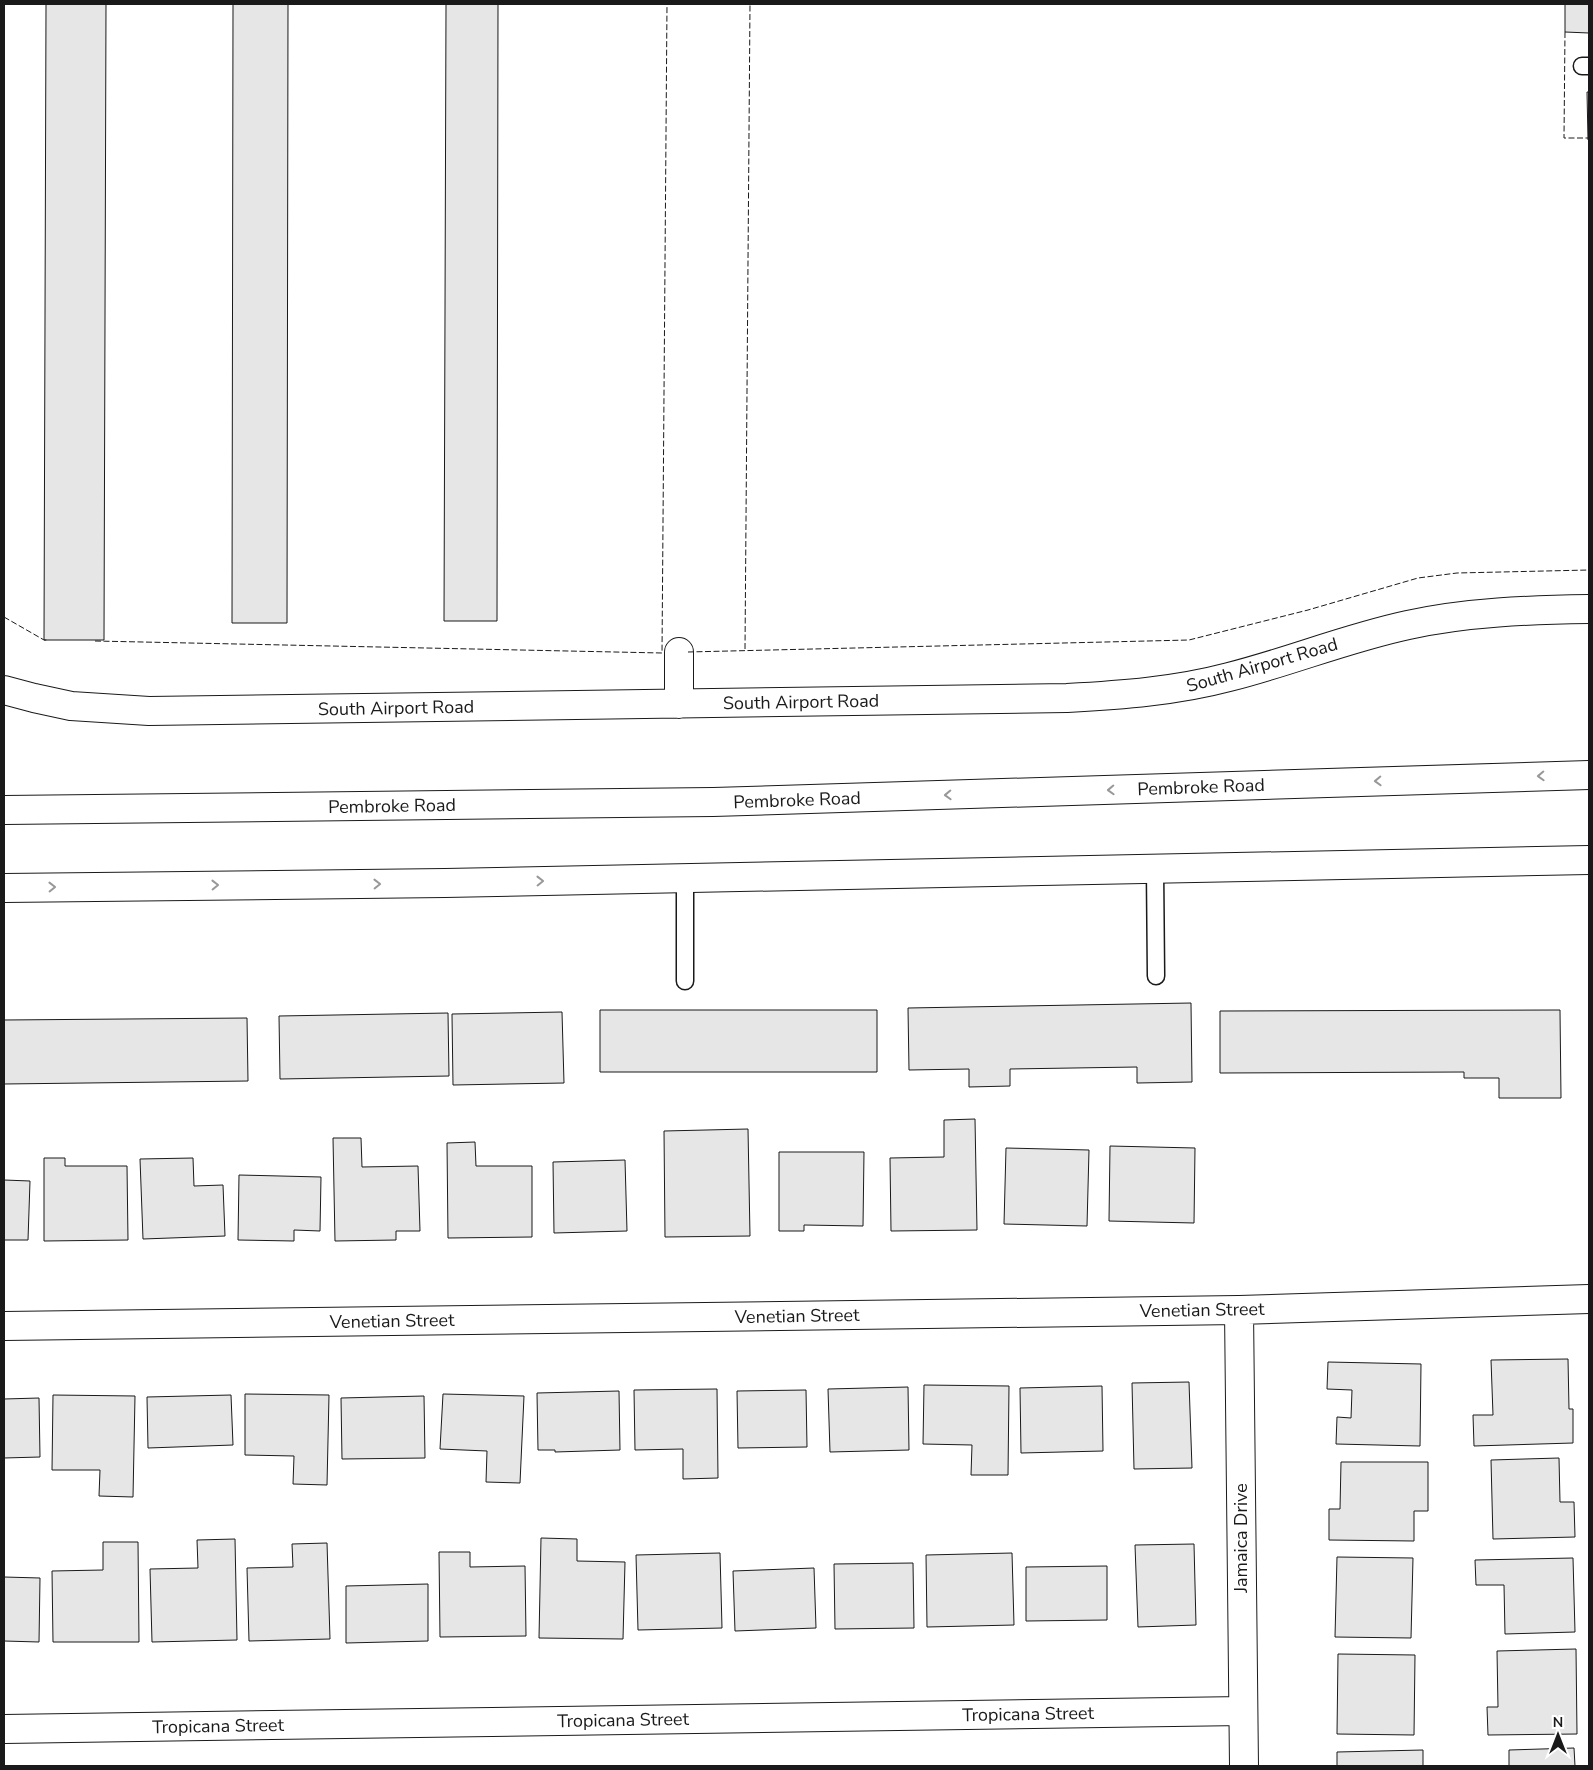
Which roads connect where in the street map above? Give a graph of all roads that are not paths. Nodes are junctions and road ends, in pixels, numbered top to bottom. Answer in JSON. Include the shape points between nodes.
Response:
{"nodes":[{"id":1,"x":1589,"y":609,"type":"edge"},
{"id":2,"x":679,"y":652,"type":"dead end"},
{"id":3,"x":4,"y":690,"type":"edge"},
{"id":4,"x":679,"y":704,"type":"junction"},
{"id":5,"x":1589,"y":774,"type":"edge"},
{"id":6,"x":4,"y":810,"type":"edge"},
{"id":7,"x":1589,"y":860,"type":"edge"},
{"id":8,"x":1155,"y":869,"type":"junction"},
{"id":9,"x":685,"y":878,"type":"junction"},
{"id":10,"x":4,"y":888,"type":"edge"},
{"id":11,"x":1156,"y":976,"type":"dead end"},
{"id":12,"x":685,"y":981,"type":"dead end"},
{"id":13,"x":1589,"y":1299,"type":"edge"},
{"id":14,"x":1240,"y":1310,"type":"junction"},
{"id":15,"x":4,"y":1326,"type":"edge"},
{"id":16,"x":1243,"y":1711,"type":"junction"},
{"id":17,"x":4,"y":1729,"type":"edge"},
{"id":18,"x":1244,"y":1766,"type":"edge"}],
"edges":[{"from":1,"to":4,"type":"street","name":"South Airport Road","via":[[1505,612],[1408,624],[1229,677],[1120,696]]},
{"from":2,"to":4,"type":"street"},
{"from":3,"to":4,"type":"street","name":"South Airport Road","via":[[71,706],[149,711]]},
{"from":5,"to":6,"type":"street","name":"Pembroke Road","one_way":true,"via":[[713,802]]},
{"from":7,"to":8,"type":"street"},
{"from":8,"to":9,"type":"street"},
{"from":8,"to":11,"type":"lane"},
{"from":10,"to":9,"type":"street","one_way":true},
{"from":9,"to":12,"type":"lane"},
{"from":13,"to":14,"type":"street","name":"Venetian Street"},
{"from":14,"to":15,"type":"street","name":"Venetian Street"},
{"from":14,"to":16,"type":"street","name":"Jamaica Drive"},
{"from":16,"to":17,"type":"street","name":"Tropicana Street"},
{"from":16,"to":18,"type":"street","name":"Jamaica Drive"}]}
